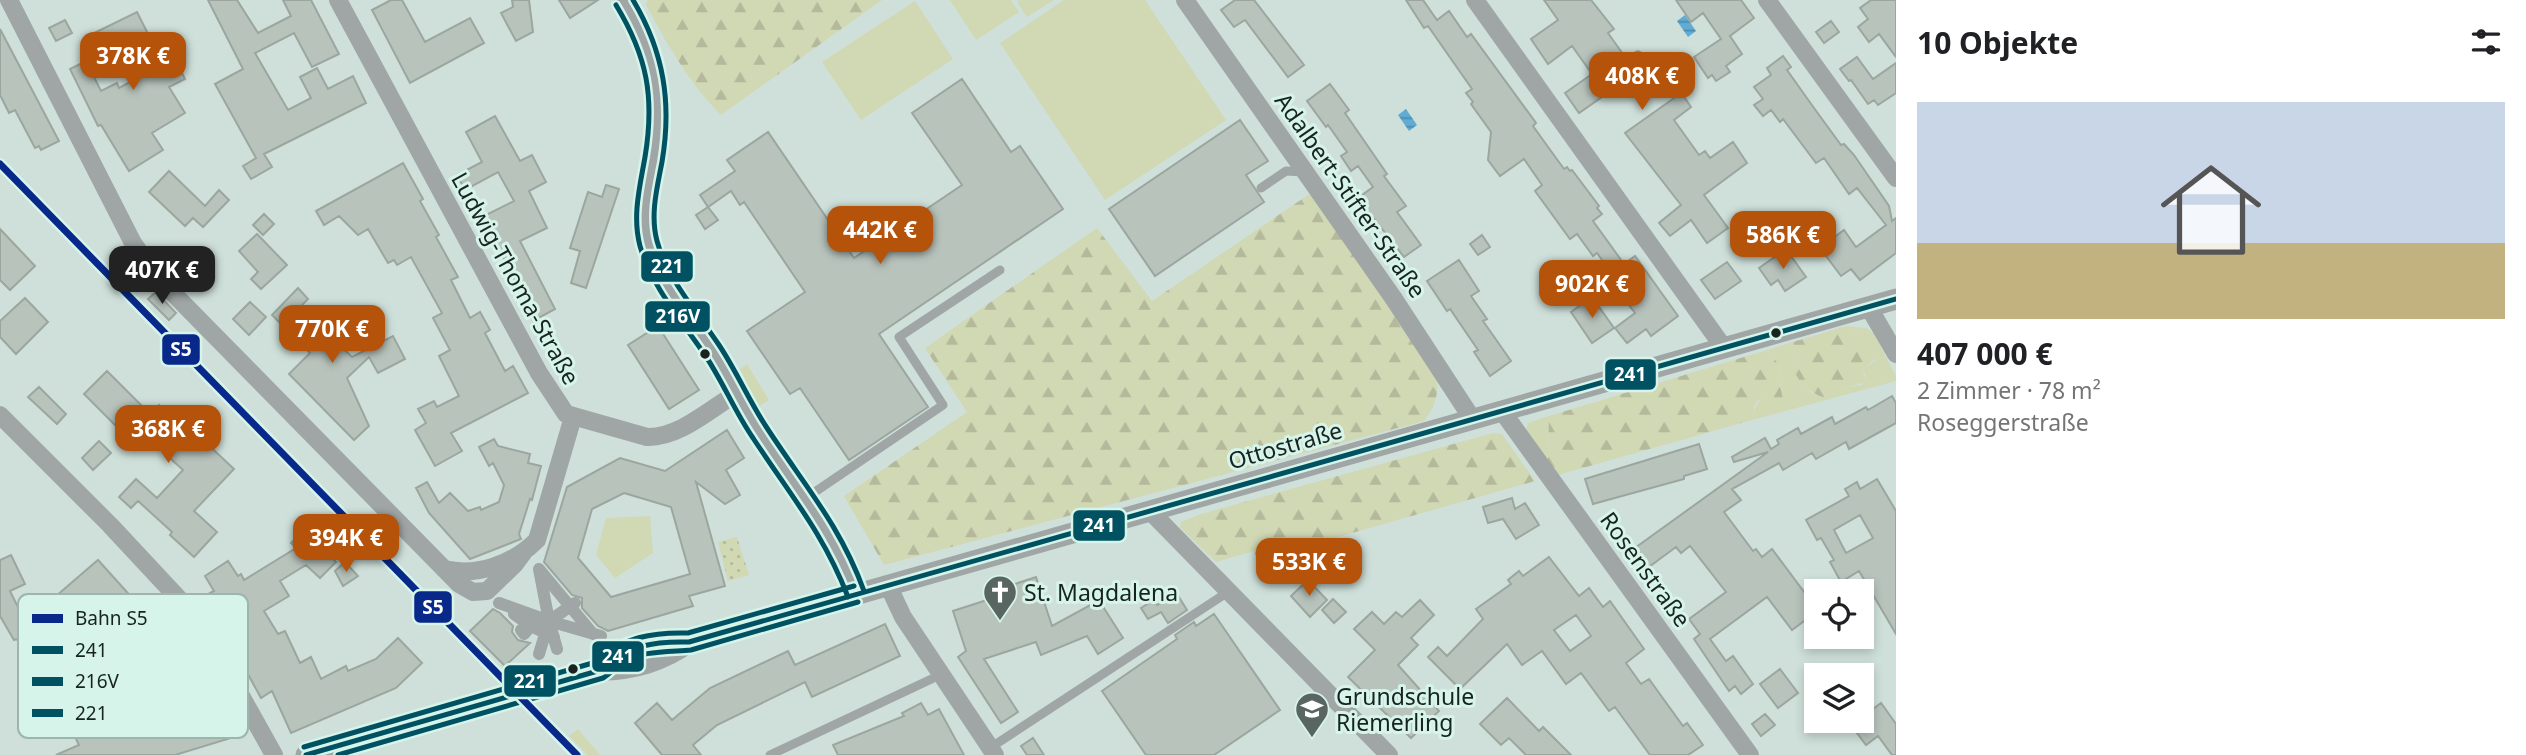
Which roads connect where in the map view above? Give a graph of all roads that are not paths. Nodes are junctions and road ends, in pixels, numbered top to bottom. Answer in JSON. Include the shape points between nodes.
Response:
{"nodes":[{"id":1,"x":9,"y":0,"type":"edge"},
{"id":2,"x":338,"y":0,"type":"edge"},
{"id":3,"x":623,"y":0,"type":"edge"},
{"id":4,"x":1185,"y":0,"type":"edge"},
{"id":5,"x":1475,"y":0,"type":"edge"},
{"id":6,"x":1767,"y":0,"type":"edge"},
{"id":7,"x":1306,"y":172,"type":"junction"},
{"id":8,"x":1896,"y":178,"type":"edge"},
{"id":9,"x":1261,"y":188,"type":"dead end"},
{"id":10,"x":1000,"y":270,"type":"dead end"},
{"id":11,"x":1896,"y":299,"type":"edge"},
{"id":12,"x":1868,"y":306,"type":"junction"},
{"id":13,"x":1724,"y":348,"type":"junction"},
{"id":14,"x":1896,"y":355,"type":"edge"},
{"id":15,"x":737,"y":393,"type":"junction"},
{"id":16,"x":1502,"y":411,"type":"junction"},
{"id":17,"x":573,"y":417,"type":"junction"},
{"id":18,"x":1473,"y":420,"type":"junction"},
{"id":19,"x":4,"y":427,"type":"edge"},
{"id":20,"x":806,"y":498,"type":"junction"},
{"id":21,"x":1150,"y":511,"type":"junction"},
{"id":22,"x":888,"y":585,"type":"junction"},
{"id":23,"x":1228,"y":592,"type":"junction"},
{"id":24,"x":174,"y":594,"type":"edge"},
{"id":25,"x":856,"y":594,"type":"junction"},
{"id":26,"x":573,"y":605,"type":"junction"},
{"id":27,"x":575,"y":629,"type":"junction"},
{"id":28,"x":542,"y":631,"type":"junction"},
{"id":29,"x":580,"y":642,"type":"dead end"},
{"id":30,"x":539,"y":654,"type":"dead end"},
{"id":31,"x":940,"y":675,"type":"junction"},
{"id":32,"x":248,"y":708,"type":"edge"},
{"id":33,"x":993,"y":751,"type":"edge"},
{"id":34,"x":274,"y":755,"type":"edge"},
{"id":35,"x":306,"y":755,"type":"edge"},
{"id":36,"x":770,"y":755,"type":"edge"},
{"id":37,"x":1389,"y":755,"type":"edge"},
{"id":38,"x":1751,"y":755,"type":"edge"}],
"edges":[{"from":1,"to":17,"type":"street","via":[[133,243],[158,278],[459,584],[473,592],[487,591],[537,540]]},
{"from":2,"to":17,"type":"street","name":"Ludwig-Thoma-Straße","via":[[539,373],[556,403]]},
{"from":3,"to":15,"type":"street","via":[[653,59],[659,90],[648,186],[649,243],[660,270]]},
{"from":4,"to":7,"type":"street","name":"Adalbert-Stifter-Straße"},
{"from":5,"to":13,"type":"street"},
{"from":6,"to":8,"type":"street"},
{"from":7,"to":9,"type":"lane","via":[[1286,171]]},
{"from":7,"to":18,"type":"street","name":"Adalbert-Stifter-Straße"},
{"from":10,"to":20,"type":"lane","via":[[899,337],[943,405]]},
{"from":11,"to":12,"type":"street","name":"Ottostraße"},
{"from":12,"to":13,"type":"street","name":"Ottostraße"},
{"from":12,"to":14,"type":"street"},
{"from":13,"to":16,"type":"street","name":"Ottostraße"},
{"from":15,"to":17,"type":"street","name":"Ludwig-Thoma-Straße","via":[[659,437]]},
{"from":15,"to":20,"type":"street"},
{"from":16,"to":18,"type":"street","name":"Ottostraße"},
{"from":16,"to":38,"type":"street","name":"Rosenstraße"},
{"from":18,"to":21,"type":"street","name":"Ottostraße"},
{"from":19,"to":24,"type":"street","via":[[116,531]]},
{"from":20,"to":25,"type":"street","via":[[836,546]]},
{"from":21,"to":22,"type":"street","name":"Ottostraße"},
{"from":21,"to":23,"type":"street"},
{"from":22,"to":25,"type":"street","name":"Ottostraße"},
{"from":22,"to":31,"type":"street"},
{"from":23,"to":33,"type":"lane"},
{"from":23,"to":37,"type":"street"},
{"from":25,"to":35,"type":"street","name":"Ottostraße","via":[[689,642],[672,655],[621,670],[601,670]]},
{"from":26,"to":27,"type":"street","via":[[596,636]]},
{"from":26,"to":28,"type":"street"},
{"from":26,"to":28,"type":"street","via":[[539,569]]},
{"from":27,"to":28,"type":"street"},
{"from":27,"to":29,"type":"street"},
{"from":28,"to":30,"type":"street"},
{"from":31,"to":33,"type":"street"},
{"from":31,"to":36,"type":"lane"},
{"from":32,"to":34,"type":"street"}]}
